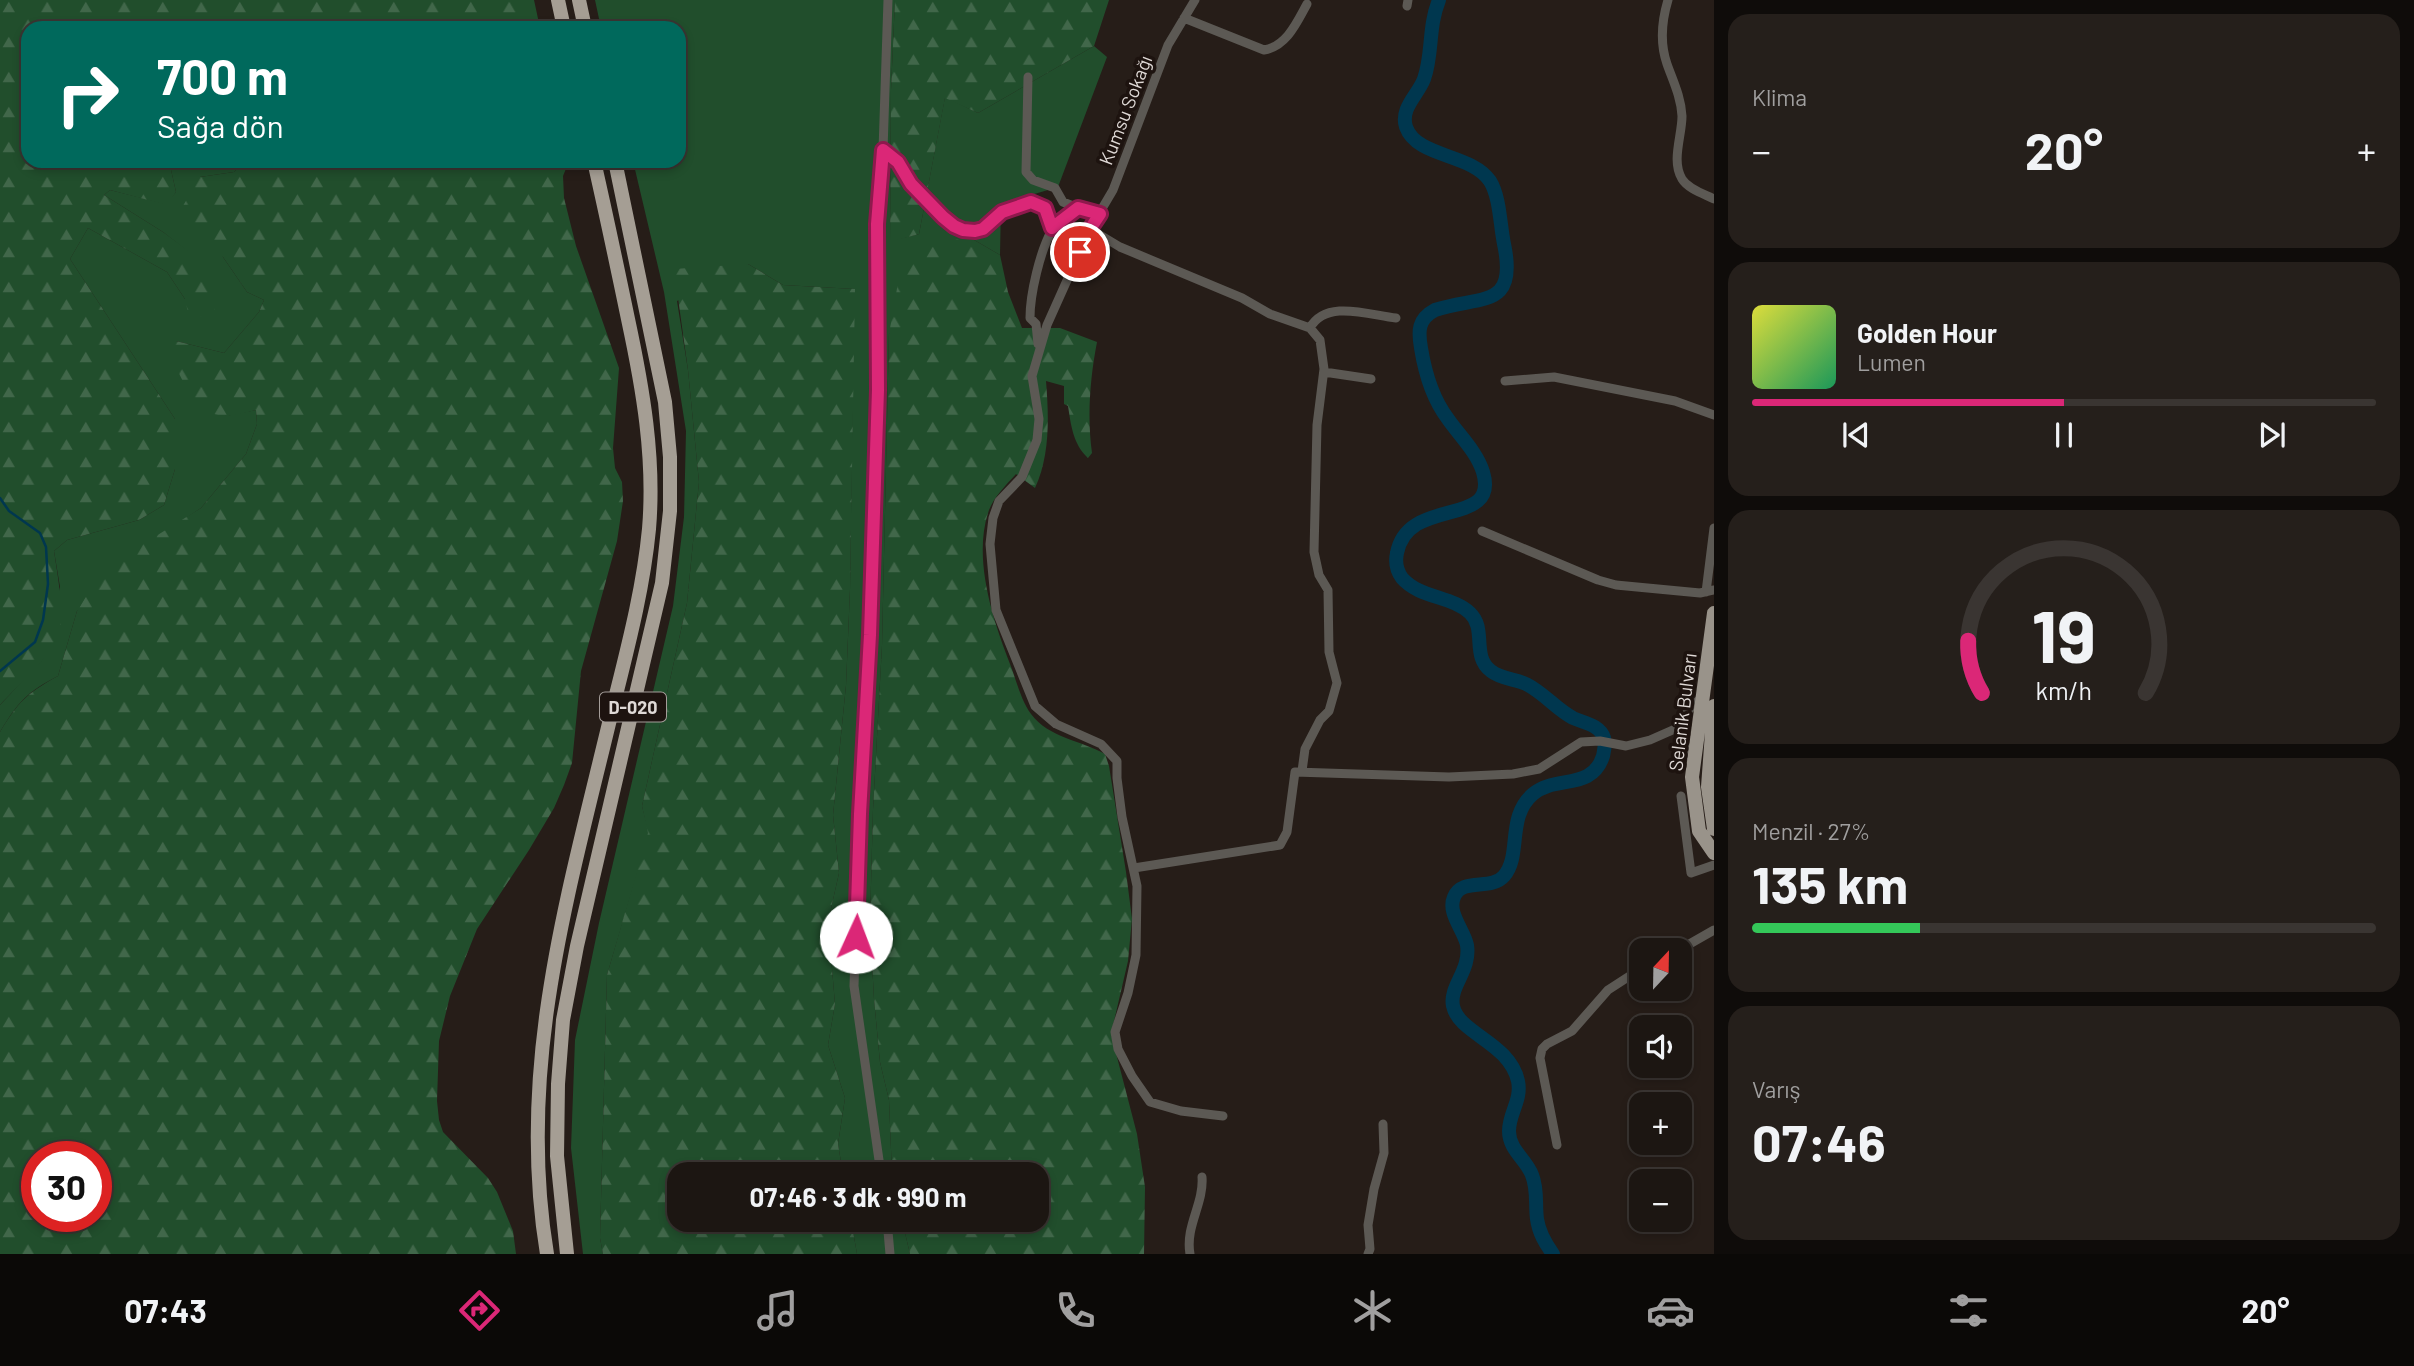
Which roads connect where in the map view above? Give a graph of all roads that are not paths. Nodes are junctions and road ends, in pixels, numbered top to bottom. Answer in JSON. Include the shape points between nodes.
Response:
{"nodes":[{"id":1,"x":558,"y":0,"type":"edge"},
{"id":2,"x":579,"y":0,"type":"edge"},
{"id":3,"x":888,"y":0,"type":"edge"},
{"id":4,"x":1195,"y":0,"type":"edge"},
{"id":5,"x":1668,"y":0,"type":"edge"},
{"id":6,"x":1307,"y":4,"type":"dead end"},
{"id":7,"x":1184,"y":18,"type":"junction"},
{"id":8,"x":562,"y":21,"type":"edge"},
{"id":9,"x":584,"y":21,"type":"edge"},
{"id":10,"x":1028,"y":77,"type":"dead end"},
{"id":11,"x":883,"y":150,"type":"junction"},
{"id":12,"x":595,"y":168,"type":"edge"},
{"id":13,"x":616,"y":168,"type":"edge"},
{"id":14,"x":1714,"y":199,"type":"edge"},
{"id":15,"x":1078,"y":208,"type":"junction"},
{"id":16,"x":1100,"y":214,"type":"junction"},
{"id":17,"x":1052,"y":228,"type":"junction"},
{"id":18,"x":1090,"y":229,"type":"junction"},
{"id":19,"x":1396,"y":318,"type":"dead end"},
{"id":20,"x":1310,"y":328,"type":"junction"},
{"id":21,"x":1038,"y":353,"type":"junction"},
{"id":22,"x":1324,"y":372,"type":"junction"},
{"id":23,"x":1371,"y":379,"type":"dead end"},
{"id":24,"x":1506,"y":381,"type":"dead end"},
{"id":25,"x":1714,"y":415,"type":"edge"},
{"id":26,"x":1714,"y":528,"type":"edge"},
{"id":27,"x":1482,"y":531,"type":"dead end"},
{"id":28,"x":1710,"y":591,"type":"edge"},
{"id":29,"x":1714,"y":613,"type":"edge"},
{"id":30,"x":1701,"y":698,"type":"junction"},
{"id":31,"x":1714,"y":706,"type":"edge"},
{"id":32,"x":1684,"y":725,"type":"junction"},
{"id":33,"x":1693,"y":760,"type":"junction"},
{"id":34,"x":1302,"y":771,"type":"junction"},
{"id":35,"x":1681,"y":796,"type":"dead end"},
{"id":36,"x":1714,"y":829,"type":"edge"},
{"id":37,"x":1714,"y":853,"type":"edge"},
{"id":38,"x":1714,"y":865,"type":"edge"},
{"id":39,"x":1133,"y":868,"type":"junction"},
{"id":40,"x":1714,"y":930,"type":"edge"},
{"id":41,"x":1692,"y":943,"type":"edge"},
{"id":42,"x":1629,"y":976,"type":"edge"},
{"id":43,"x":1223,"y":1116,"type":"dead end"},
{"id":44,"x":1383,"y":1124,"type":"dead end"},
{"id":45,"x":1557,"y":1145,"type":"dead end"},
{"id":46,"x":879,"y":1162,"type":"edge"},
{"id":47,"x":1202,"y":1177,"type":"dead end"},
{"id":48,"x":888,"y":1232,"type":"edge"},
{"id":49,"x":547,"y":1254,"type":"edge"},
{"id":50,"x":567,"y":1254,"type":"edge"},
{"id":51,"x":890,"y":1254,"type":"edge"},
{"id":52,"x":1190,"y":1254,"type":"edge"},
{"id":53,"x":1368,"y":1254,"type":"edge"}],
"edges":[{"from":1,"to":8,"type":"highway"},
{"from":2,"to":9,"type":"highway"},
{"from":3,"to":11,"type":"street"},
{"from":4,"to":7,"type":"street","name":"Kumsu Sokağı"},
{"from":5,"to":14,"type":"street","via":[[1663,49],[1682,112],[1679,171],[1685,184]]},
{"from":6,"to":7,"type":"street","via":[[1282,41],[1264,50]]},
{"from":7,"to":16,"type":"street","name":"Kumsu Sokağı","via":[[1168,45]]},
{"from":10,"to":15,"type":"street","via":[[1026,172],[1033,180],[1055,188],[1063,202]]},
{"from":11,"to":17,"type":"street","via":[[954,226],[983,229],[1002,212],[1031,202],[1045,208]]},
{"from":11,"to":46,"type":"street","via":[[877,224],[878,390],[855,986]]},
{"from":12,"to":49,"type":"highway","number":"D-020","via":[[644,398],[651,501],[642,581],[557,945],[544,1025],[537,1140]]},
{"from":13,"to":50,"type":"highway","number":"D-020","via":[[665,402],[670,511],[662,583],[577,946],[564,1020],[557,1156]]},
{"from":15,"to":16,"type":"street"},
{"from":15,"to":17,"type":"street"},
{"from":16,"to":18,"type":"street","name":"Kumsu Sokağı"},
{"from":17,"to":21,"type":"street","via":[[1030,307]]},
{"from":18,"to":20,"type":"street","via":[[1120,247]]},
{"from":18,"to":21,"type":"street","name":"Kumsu Sokağı"},
{"from":19,"to":20,"type":"street","via":[[1332,311]]},
{"from":20,"to":22,"type":"street","via":[[1320,340]]},
{"from":21,"to":39,"type":"street","via":[[1032,376],[1040,419],[1037,440],[1022,477],[999,501],[993,518],[990,544],[996,610],[1035,706],[1056,724],[1101,744],[1117,761],[1116,778]]},
{"from":22,"to":23,"type":"street"},
{"from":22,"to":34,"type":"street","via":[[1317,425],[1314,552],[1328,590],[1329,652],[1337,683],[1329,710],[1305,749]]},
{"from":24,"to":25,"type":"street","via":[[1555,377],[1675,401]]},
{"from":26,"to":28,"type":"street"},
{"from":27,"to":28,"type":"street","via":[[1616,585]]},
{"from":29,"to":30,"type":"main road","name":"Selanik Bulvarı"},
{"from":30,"to":32,"type":"street","via":[[1685,715]]},
{"from":30,"to":33,"type":"main road","name":"Selanik Bulvarı"},
{"from":31,"to":36,"type":"main road","name":"Selanik Bulvarı","via":[[1708,787]]},
{"from":32,"to":33,"type":"street","via":[[1687,751]]},
{"from":32,"to":34,"type":"street","via":[[1637,744],[1581,742],[1539,769],[1513,774],[1449,777]]},
{"from":33,"to":37,"type":"main road","name":"Selanik Bulvarı","via":[[1699,831]]},
{"from":34,"to":39,"type":"street","via":[[1292,778],[1287,832],[1280,845]]},
{"from":35,"to":38,"type":"street","via":[[1691,873]]},
{"from":39,"to":43,"type":"street","via":[[1136,956],[1115,1032],[1118,1048],[1150,1102]]},
{"from":40,"to":41,"type":"street"},
{"from":42,"to":45,"type":"street","via":[[1608,990],[1572,1031],[1542,1049]]},
{"from":44,"to":53,"type":"street","via":[[1384,1153],[1368,1225]]},
{"from":47,"to":52,"type":"street","via":[[1203,1193],[1190,1225]]},
{"from":48,"to":51,"type":"street"}]}
